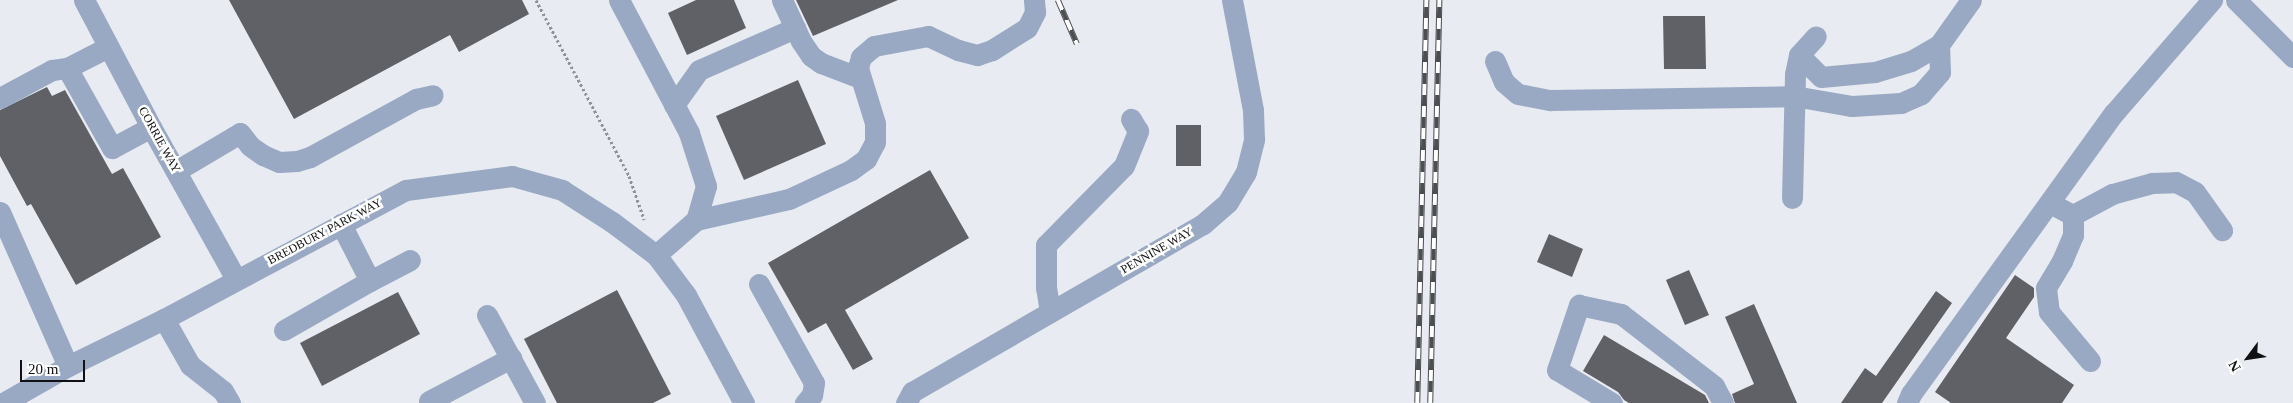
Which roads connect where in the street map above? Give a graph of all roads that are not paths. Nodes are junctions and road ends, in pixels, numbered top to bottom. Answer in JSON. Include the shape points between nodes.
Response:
{"nodes":[{"id":1,"x":84,"y":0,"type":"edge"},
{"id":2,"x":619,"y":0,"type":"edge"},
{"id":3,"x":782,"y":0,"type":"edge"},
{"id":4,"x":1034,"y":0,"type":"edge"},
{"id":5,"x":1232,"y":0,"type":"edge"},
{"id":6,"x":1971,"y":0,"type":"edge"},
{"id":7,"x":2212,"y":0,"type":"edge"},
{"id":8,"x":2236,"y":0,"type":"edge"},
{"id":9,"x":795,"y":28,"type":"junction"},
{"id":10,"x":1816,"y":36,"type":"dead end"},
{"id":11,"x":1940,"y":46,"type":"junction"},
{"id":12,"x":108,"y":47,"type":"junction"},
{"id":13,"x":1799,"y":55,"type":"junction"},
{"id":14,"x":2293,"y":57,"type":"edge"},
{"id":15,"x":1495,"y":61,"type":"dead end"},
{"id":16,"x":67,"y":68,"type":"junction"},
{"id":17,"x":1820,"y":77,"type":"junction"},
{"id":18,"x":860,"y":78,"type":"junction"},
{"id":19,"x":433,"y":95,"type":"dead end"},
{"id":20,"x":1794,"y":96,"type":"junction"},
{"id":21,"x":0,"y":98,"type":"edge"},
{"id":22,"x":674,"y":106,"type":"junction"},
{"id":23,"x":1131,"y":119,"type":"dead end"},
{"id":24,"x":151,"y":127,"type":"junction"},
{"id":25,"x":176,"y":171,"type":"junction"},
{"id":26,"x":1792,"y":198,"type":"dead end"},
{"id":27,"x":2050,"y":203,"type":"junction"},
{"id":28,"x":0,"y":212,"type":"edge"},
{"id":29,"x":2072,"y":214,"type":"junction"},
{"id":30,"x":696,"y":220,"type":"junction"},
{"id":31,"x":341,"y":224,"type":"junction"},
{"id":32,"x":2222,"y":230,"type":"dead end"},
{"id":33,"x":656,"y":255,"type":"junction"},
{"id":34,"x":410,"y":260,"type":"dead end"},
{"id":35,"x":236,"y":279,"type":"junction"},
{"id":36,"x":370,"y":281,"type":"junction"},
{"id":37,"x":759,"y":284,"type":"dead end"},
{"id":38,"x":1050,"y":312,"type":"junction"},
{"id":39,"x":487,"y":315,"type":"dead end"},
{"id":40,"x":164,"y":319,"type":"junction"},
{"id":41,"x":284,"y":330,"type":"dead end"},
{"id":42,"x":511,"y":358,"type":"junction"},
{"id":43,"x":2090,"y":361,"type":"dead end"},
{"id":44,"x":68,"y":366,"type":"junction"},
{"id":45,"x":429,"y":401,"type":"dead end"},
{"id":46,"x":3,"y":403,"type":"edge"},
{"id":47,"x":230,"y":403,"type":"edge"},
{"id":48,"x":535,"y":403,"type":"edge"},
{"id":49,"x":744,"y":403,"type":"edge"},
{"id":50,"x":806,"y":403,"type":"edge"},
{"id":51,"x":906,"y":403,"type":"edge"},
{"id":52,"x":1612,"y":403,"type":"edge"},
{"id":53,"x":1722,"y":403,"type":"edge"},
{"id":54,"x":1907,"y":403,"type":"edge"}],
"edges":[{"from":1,"to":12,"type":"street","name":"CORRIE WAY"},
{"from":2,"to":22,"type":"street"},
{"from":3,"to":9,"type":"street"},
{"from":4,"to":18,"type":"street","via":[[1035,12],[1027,28],[992,50],[977,55],[928,36],[874,46],[861,57]]},
{"from":5,"to":38,"type":"street","name":"PENNINE WAY","via":[[1253,110],[1254,139],[1246,172],[1228,202],[1203,224]]},
{"from":6,"to":11,"type":"street"},
{"from":7,"to":27,"type":"street","via":[[2114,113]]},
{"from":8,"to":14,"type":"street"},
{"from":9,"to":18,"type":"street","via":[[811,56]]},
{"from":9,"to":22,"type":"street","via":[[699,70]]},
{"from":10,"to":13,"type":"street"},
{"from":11,"to":17,"type":"street","via":[[1911,61],[1875,72]]},
{"from":11,"to":20,"type":"street","via":[[1940,72],[1921,94],[1901,103],[1852,106]]},
{"from":12,"to":16,"type":"street"},
{"from":12,"to":24,"type":"street","name":"CORRIE WAY"},
{"from":13,"to":17,"type":"street"},
{"from":13,"to":20,"type":"street"},
{"from":15,"to":20,"type":"street","via":[[1504,82],[1518,94],[1550,100]]},
{"from":16,"to":21,"type":"street","via":[[52,70]]},
{"from":16,"to":24,"type":"street","via":[[112,148]]},
{"from":17,"to":20,"type":"street"},
{"from":18,"to":30,"type":"street","via":[[875,123],[876,142],[866,159],[851,170],[789,199]]},
{"from":19,"to":25,"type":"street","via":[[416,100],[298,161],[279,162],[263,155],[240,133]]},
{"from":20,"to":26,"type":"street"},
{"from":22,"to":30,"type":"street","via":[[689,133],[706,186]]},
{"from":23,"to":38,"type":"street","via":[[1138,131],[1124,166],[1046,245],[1046,288]]},
{"from":24,"to":25,"type":"street","name":"CORRIE WAY"},
{"from":25,"to":35,"type":"street","name":"CORRIE WAY"},
{"from":27,"to":29,"type":"street"},
{"from":27,"to":54,"type":"street"},
{"from":28,"to":44,"type":"street"},
{"from":29,"to":32,"type":"street","via":[[2112,194],[2152,183],[2176,182],[2195,192]]},
{"from":29,"to":43,"type":"street","via":[[2073,235],[2046,288],[2049,312]]},
{"from":30,"to":33,"type":"street"},
{"from":31,"to":33,"type":"street","name":"BREDBURY PARK WAY","via":[[406,190],[512,176],[562,190]]},
{"from":31,"to":35,"type":"street","name":"BREDBURY PARK WAY"},
{"from":31,"to":36,"type":"street"},
{"from":33,"to":49,"type":"street","name":"BREDBURY PARK WAY","via":[[686,295]]},
{"from":34,"to":36,"type":"street"},
{"from":35,"to":40,"type":"street","name":"BREDBURY PARK WAY"},
{"from":36,"to":41,"type":"street"},
{"from":37,"to":50,"type":"street","via":[[814,383],[812,395]]},
{"from":38,"to":51,"type":"street","name":"PENNINE WAY","via":[[912,392]]},
{"from":39,"to":42,"type":"street"},
{"from":40,"to":44,"type":"street","name":"BREDBURY PARK WAY"},
{"from":40,"to":47,"type":"street","via":[[190,365],[223,391]]},
{"from":42,"to":45,"type":"street"},
{"from":42,"to":48,"type":"street"},
{"from":44,"to":46,"type":"street","name":"BREDBURY PARK WAY"},
{"from":52,"to":53,"type":"street","via":[[1557,370],[1579,305],[1621,314],[1714,386]]}]}
